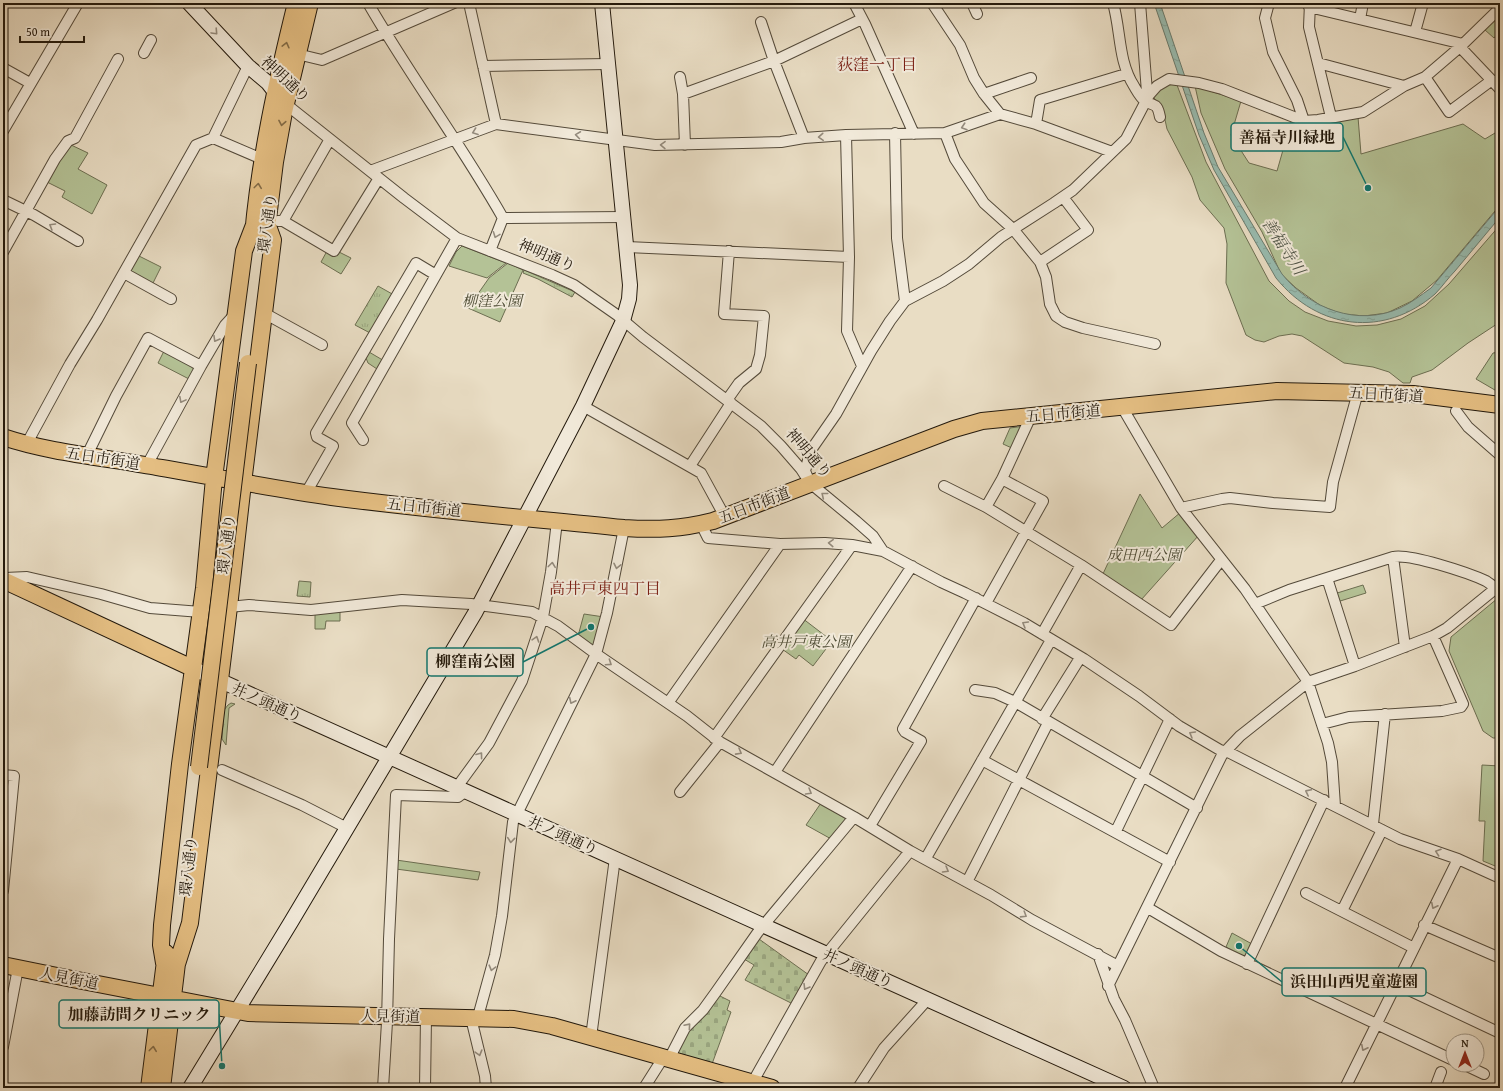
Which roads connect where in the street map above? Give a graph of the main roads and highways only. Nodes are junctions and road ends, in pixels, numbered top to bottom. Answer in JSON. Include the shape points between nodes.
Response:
{"nodes":[{"id":1,"x":296,"y":3,"type":"edge"},
{"id":2,"x":310,"y":3,"type":"edge"},
{"id":3,"x":280,"y":97,"type":"junction"},
{"id":4,"x":268,"y":223,"type":"junction"},
{"id":5,"x":244,"y":362,"type":"junction"},
{"id":6,"x":1500,"y":405,"type":"edge"},
{"id":7,"x":3,"y":437,"type":"edge"},
{"id":8,"x":214,"y":478,"type":"junction"},
{"id":9,"x":243,"y":483,"type":"junction"},
{"id":10,"x":3,"y":579,"type":"edge"},
{"id":11,"x":192,"y":668,"type":"junction"},
{"id":12,"x":171,"y":963,"type":"junction"},
{"id":13,"x":10,"y":966,"type":"edge"},
{"id":14,"x":166,"y":997,"type":"junction"},
{"id":15,"x":752,"y":1085,"type":"edge"},
{"id":16,"x":149,"y":1088,"type":"edge"},
{"id":17,"x":162,"y":1088,"type":"edge"},
{"id":18,"x":772,"y":1088,"type":"edge"}],
"edges":[{"from":3,"to":1,"type":"main road","name":"環八通り","one_way":true},
{"from":2,"to":3,"type":"main road","name":"環八通り","via":[[297,54]]},
{"from":3,"to":4,"type":"main road","name":"環八通り","one_way":true},
{"from":4,"to":3,"type":"main road","name":"環八通り","one_way":true,"via":[[262,159]]},
{"from":4,"to":5,"type":"main road","name":"環八通り"},
{"from":4,"to":8,"type":"main road","via":[[244,251]]},
{"from":4,"to":9,"type":"main road","via":[[273,240]]},
{"from":5,"to":12,"type":"main road","name":"環八通り","via":[[179,863]]},
{"from":5,"to":12,"type":"main road","name":"環八通り","bridge":true,"via":[[192,830]]},
{"from":6,"to":9,"type":"main road","name":"五日市街道","via":[[1420,395],[1277,391],[982,421],[810,483],[725,517],[673,529],[624,528],[524,518],[357,500]]},
{"from":7,"to":8,"type":"main road","name":"五日市街道","via":[[26,445]]},
{"from":8,"to":9,"type":"main road","name":"五日市街道"},
{"from":8,"to":11,"type":"main road","via":[[201,612]]},
{"from":9,"to":12,"type":"main road","via":[[190,923]]},
{"from":10,"to":11,"type":"main road","name":"井ノ頭通り"},
{"from":11,"to":12,"type":"main road","via":[[162,925],[161,945]]},
{"from":12,"to":14,"type":"main road","name":"環八通り"},
{"from":13,"to":14,"type":"main road","name":"人見街道"},
{"from":14,"to":15,"type":"main road","name":"人見街道","via":[[255,1014],[529,1021],[666,1058]]},
{"from":16,"to":14,"type":"main road","name":"環八通り","one_way":true},
{"from":14,"to":17,"type":"main road","name":"環八通り"},
{"from":15,"to":18,"type":"main road","name":"人見街道"}]}
